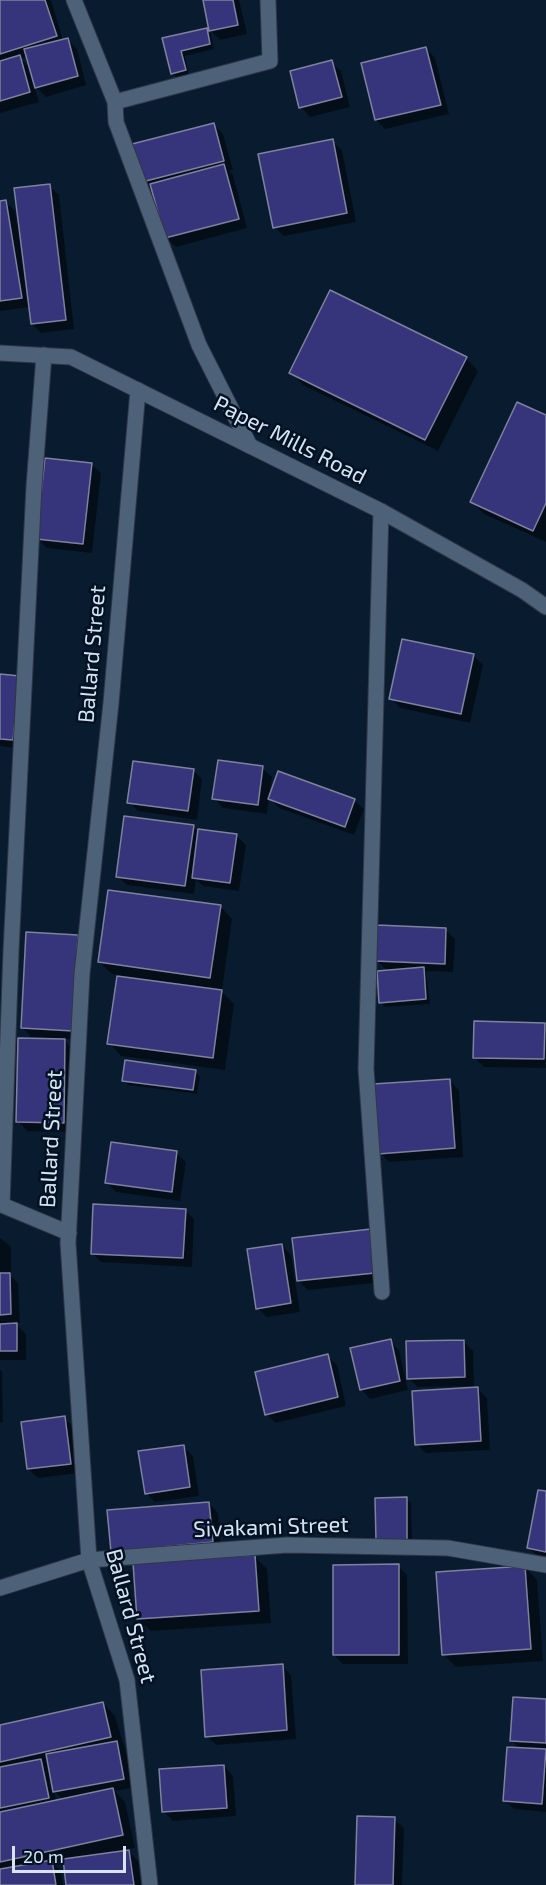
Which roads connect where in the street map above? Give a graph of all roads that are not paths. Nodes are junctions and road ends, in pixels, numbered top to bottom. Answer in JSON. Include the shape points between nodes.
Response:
{"nodes":[{"id":1,"x":74,"y":0,"type":"edge"},
{"id":2,"x":268,"y":0,"type":"edge"},
{"id":3,"x":115,"y":102,"type":"junction"},
{"id":4,"x":0,"y":353,"type":"edge"},
{"id":5,"x":44,"y":355,"type":"junction"},
{"id":6,"x":138,"y":390,"type":"junction"},
{"id":7,"x":250,"y":446,"type":"junction"},
{"id":8,"x":381,"y":511,"type":"junction"},
{"id":9,"x":522,"y":590,"type":"junction"},
{"id":10,"x":546,"y":595,"type":"edge"},
{"id":11,"x":546,"y":607,"type":"edge"},
{"id":12,"x":69,"y":1233,"type":"junction"},
{"id":13,"x":382,"y":1292,"type":"dead end"},
{"id":14,"x":89,"y":1560,"type":"junction"},
{"id":15,"x":546,"y":1565,"type":"edge"},
{"id":16,"x":0,"y":1588,"type":"edge"},
{"id":17,"x":150,"y":1885,"type":"edge"}],
"edges":[{"from":1,"to":3,"type":"street"},
{"from":2,"to":3,"type":"street","via":[[270,61]]},
{"from":3,"to":7,"type":"street","via":[[116,122],[199,345]]},
{"from":4,"to":5,"type":"street","name":"Paper Mills Road"},
{"from":5,"to":6,"type":"street","name":"Paper Mills Road","via":[[71,357]]},
{"from":5,"to":12,"type":"street","via":[[11,951],[2,1205]]},
{"from":6,"to":7,"type":"street","name":"Paper Mills Road"},
{"from":6,"to":12,"type":"street","name":"Ballard Street","via":[[82,974]]},
{"from":7,"to":8,"type":"street","name":"Paper Mills Road"},
{"from":8,"to":9,"type":"street","name":"Paper Mills Road"},
{"from":8,"to":13,"type":"street","via":[[366,1069]]},
{"from":9,"to":10,"type":"street"},
{"from":9,"to":11,"type":"street","name":"Paper Mills Road"},
{"from":12,"to":14,"type":"street","name":"Ballard Street"},
{"from":14,"to":15,"type":"street","name":"Sivakami Street","via":[[287,1545],[448,1548]]},
{"from":14,"to":16,"type":"street","name":"Sivakami Street"},
{"from":14,"to":17,"type":"street","name":"Ballard Street","via":[[127,1680]]}]}
